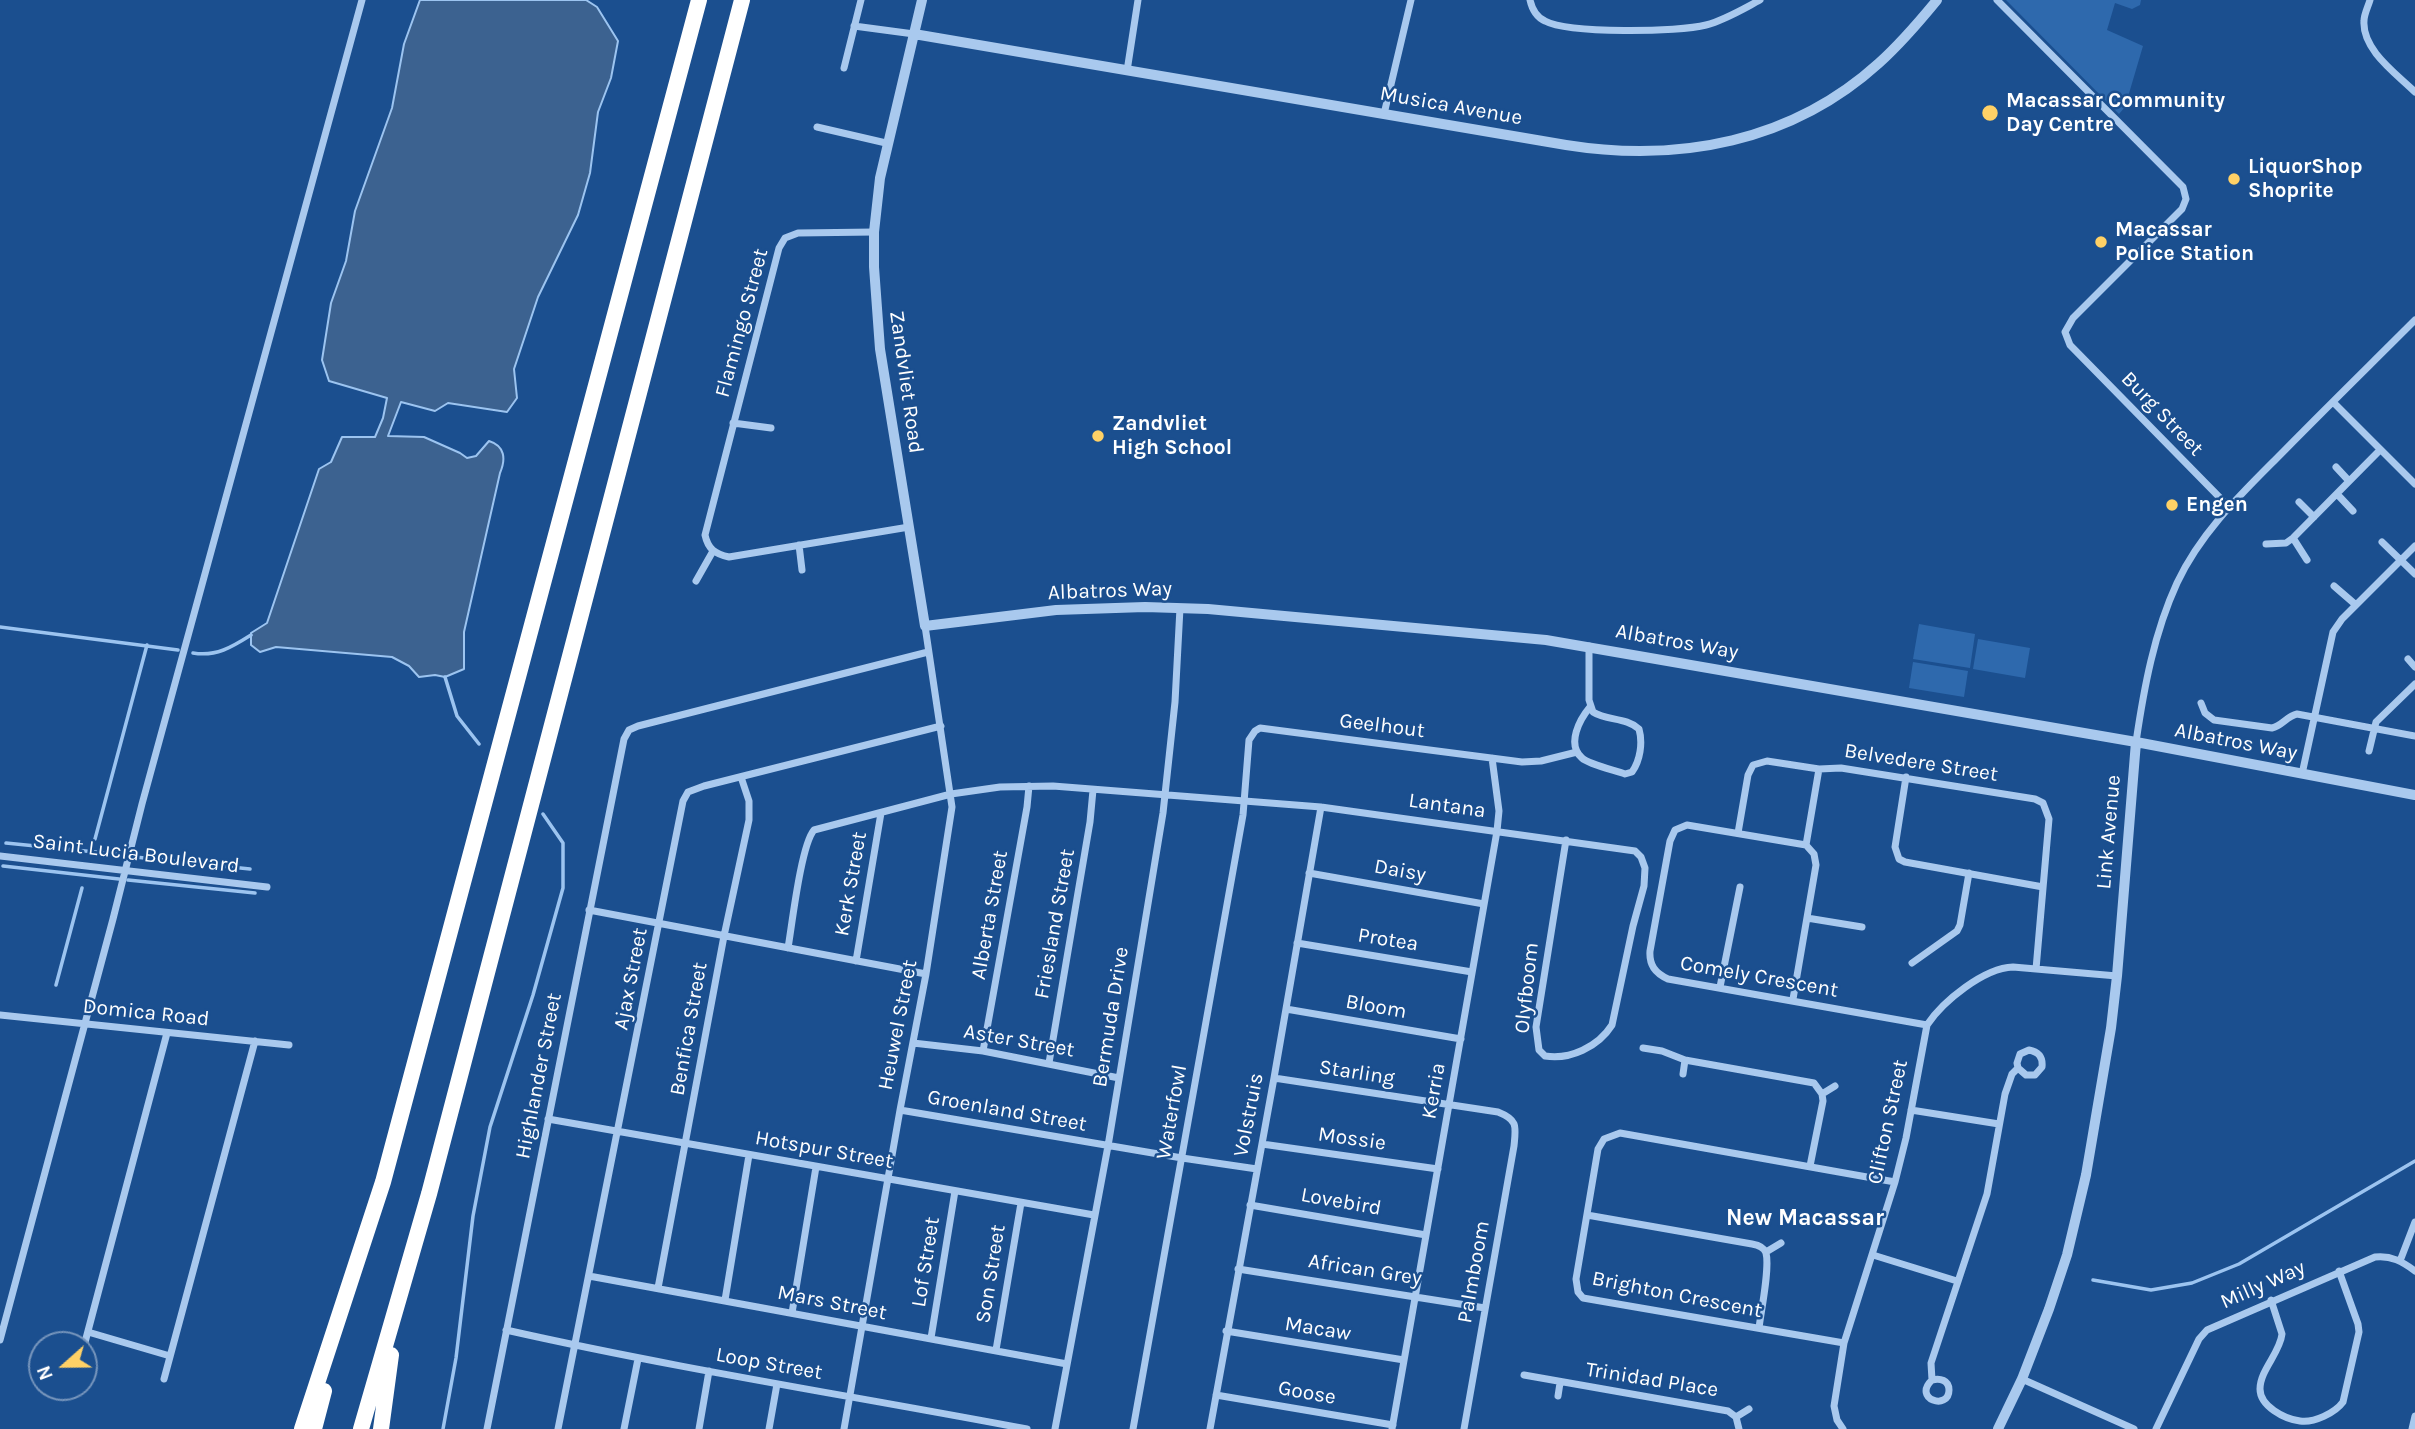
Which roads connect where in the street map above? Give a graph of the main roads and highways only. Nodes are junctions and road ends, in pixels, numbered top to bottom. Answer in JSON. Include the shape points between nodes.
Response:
{"nodes":[{"id":1,"x":699,"y":0,"type":"edge"},
{"id":2,"x":742,"y":0,"type":"edge"},
{"id":3,"x":369,"y":1219,"type":"junction"},
{"id":4,"x":399,"y":1293,"type":"junction"},
{"id":5,"x":302,"y":1429,"type":"edge"},
{"id":6,"x":314,"y":1429,"type":"edge"},
{"id":7,"x":361,"y":1429,"type":"edge"},
{"id":8,"x":380,"y":1429,"type":"edge"}],
"edges":[{"from":1,"to":3,"type":"highway","via":[[383,1182]]},
{"from":2,"to":4,"type":"highway","via":[[433,1181]]},
{"from":3,"to":5,"type":"highway"},
{"from":3,"to":6,"type":"highway"},
{"from":4,"to":7,"type":"highway"},
{"from":4,"to":8,"type":"highway"}]}
